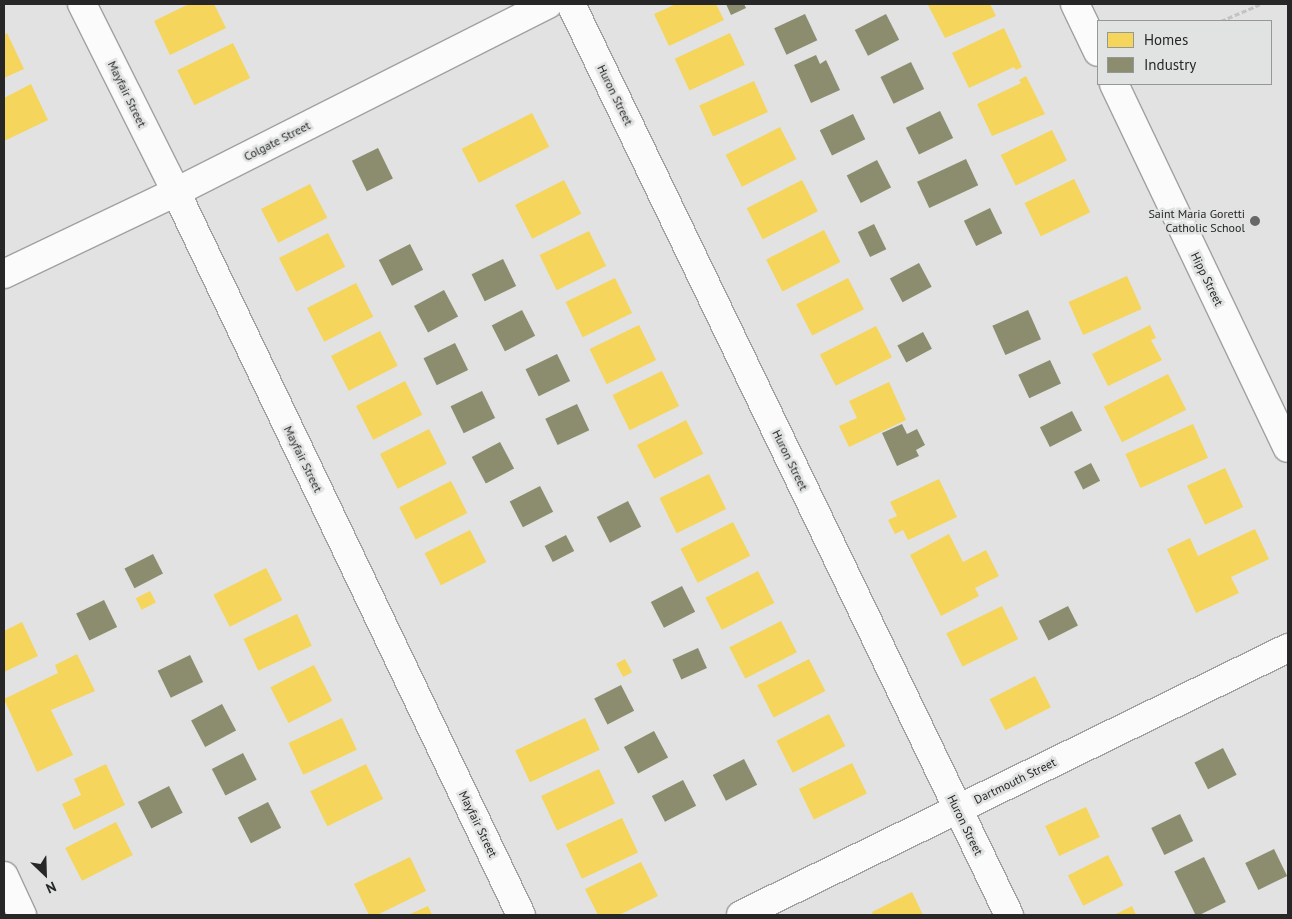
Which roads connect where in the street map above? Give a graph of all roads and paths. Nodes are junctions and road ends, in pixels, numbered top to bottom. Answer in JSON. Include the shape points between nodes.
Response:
{"nodes":[{"id":1,"x":82,"y":4,"type":"edge"},
{"id":2,"x":548,"y":4,"type":"edge"},
{"id":3,"x":571,"y":4,"type":"edge"},
{"id":4,"x":1075,"y":4,"type":"edge"},
{"id":5,"x":1261,"y":4,"type":"edge"},
{"id":6,"x":1223,"y":20,"type":"edge"},
{"id":7,"x":1097,"y":50,"type":"edge"},
{"id":8,"x":1114,"y":85,"type":"edge"},
{"id":9,"x":176,"y":192,"type":"junction"},
{"id":10,"x":4,"y":274,"type":"edge"},
{"id":11,"x":1288,"y":448,"type":"edge"},
{"id":12,"x":1288,"y":648,"type":"edge"},
{"id":13,"x":958,"y":809,"type":"junction"},
{"id":14,"x":4,"y":876,"type":"edge"},
{"id":15,"x":22,"y":915,"type":"edge"},
{"id":16,"x":522,"y":915,"type":"edge"},
{"id":17,"x":741,"y":915,"type":"edge"},
{"id":18,"x":1009,"y":915,"type":"edge"}],
"edges":[{"from":1,"to":9,"type":"street","name":"Mayfair Street"},
{"from":2,"to":9,"type":"street","name":"Colgate Street"},
{"from":3,"to":13,"type":"street","name":"Huron Street"},
{"from":4,"to":7,"type":"street"},
{"from":5,"to":6,"type":"path"},
{"from":8,"to":11,"type":"street","name":"Hipp Street"},
{"from":9,"to":10,"type":"street","name":"Colgate Street"},
{"from":9,"to":16,"type":"street","name":"Mayfair Street"},
{"from":12,"to":13,"type":"street","name":"Dartmouth Street"},
{"from":13,"to":17,"type":"street","name":"Dartmouth Street"},
{"from":13,"to":18,"type":"street","name":"Huron Street"},
{"from":14,"to":15,"type":"street"}]}
